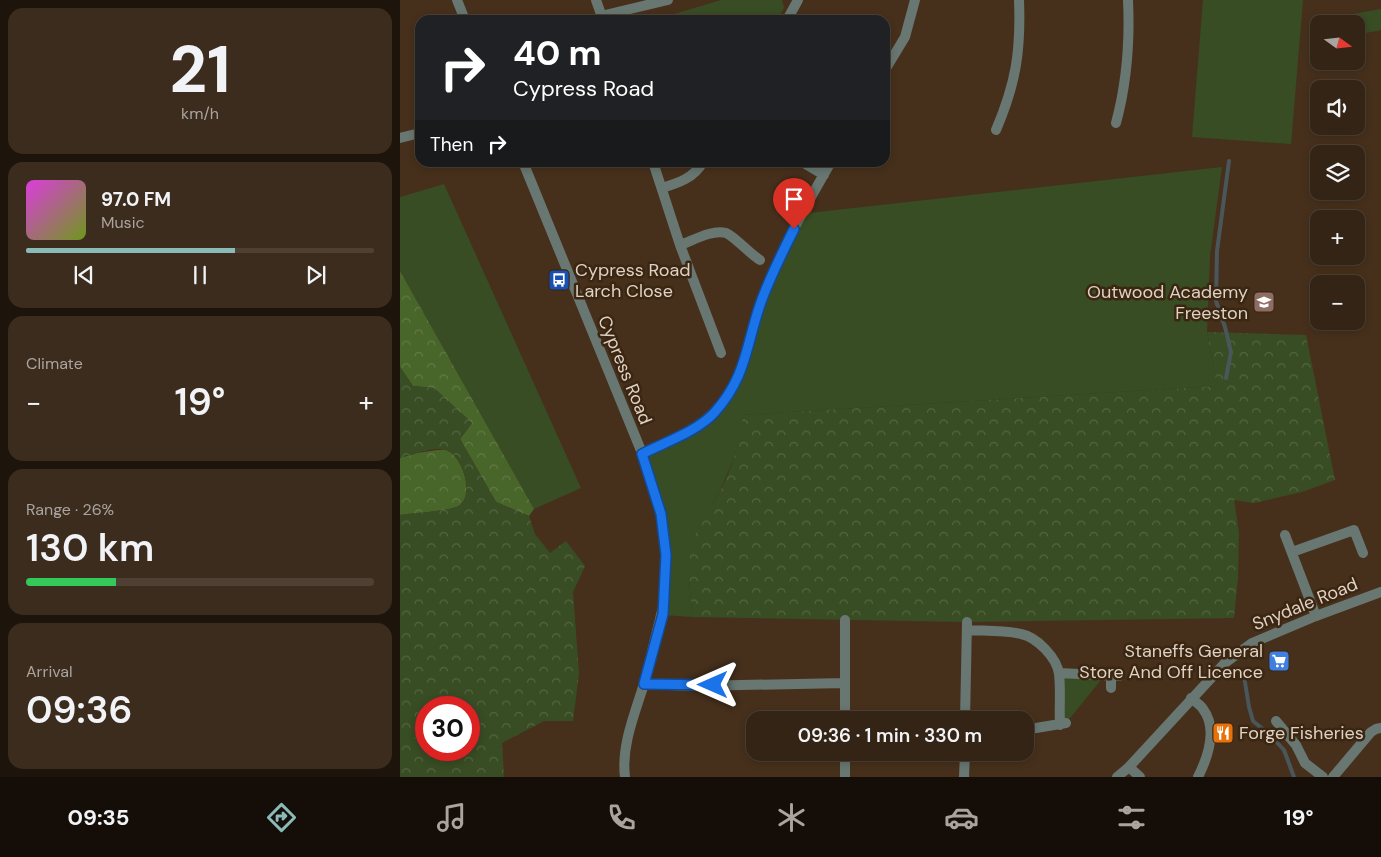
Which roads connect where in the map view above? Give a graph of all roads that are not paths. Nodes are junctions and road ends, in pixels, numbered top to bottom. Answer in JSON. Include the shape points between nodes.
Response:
{"nodes":[{"id":1,"x":457,"y":0,"type":"edge"},
{"id":2,"x":596,"y":0,"type":"edge"},
{"id":3,"x":668,"y":0,"type":"edge"},
{"id":4,"x":798,"y":0,"type":"edge"},
{"id":5,"x":915,"y":0,"type":"edge"},
{"id":6,"x":1019,"y":0,"type":"edge"},
{"id":7,"x":1128,"y":0,"type":"edge"},
{"id":8,"x":463,"y":15,"type":"edge"},
{"id":9,"x":601,"y":15,"type":"edge"},
{"id":10,"x":613,"y":15,"type":"edge"},
{"id":11,"x":790,"y":15,"type":"edge"},
{"id":12,"x":890,"y":61,"type":"edge"},
{"id":13,"x":1116,"y":123,"type":"dead end"},
{"id":14,"x":996,"y":130,"type":"dead end"},
{"id":15,"x":415,"y":134,"type":"edge"},
{"id":16,"x":400,"y":138,"type":"edge"},
{"id":17,"x":525,"y":167,"type":"edge"},
{"id":18,"x":655,"y":167,"type":"edge"},
{"id":19,"x":700,"y":167,"type":"edge"},
{"id":20,"x":810,"y":167,"type":"edge"},
{"id":21,"x":828,"y":167,"type":"edge"},
{"id":22,"x":824,"y":175,"type":"junction"},
{"id":23,"x":662,"y":188,"type":"junction"},
{"id":24,"x":680,"y":245,"type":"junction"},
{"id":25,"x":760,"y":260,"type":"dead end"},
{"id":26,"x":721,"y":353,"type":"dead end"},
{"id":27,"x":642,"y":454,"type":"junction"},
{"id":28,"x":1285,"y":535,"type":"dead end"},
{"id":29,"x":1292,"y":552,"type":"junction"},
{"id":30,"x":1363,"y":553,"type":"dead end"},
{"id":31,"x":1381,"y":592,"type":"edge"},
{"id":32,"x":1316,"y":616,"type":"junction"},
{"id":33,"x":845,"y":620,"type":"dead end"},
{"id":34,"x":1059,"y":673,"type":"junction"},
{"id":35,"x":644,"y":684,"type":"junction"},
{"id":36,"x":845,"y":684,"type":"junction"},
{"id":37,"x":1111,"y":688,"type":"dead end"},
{"id":38,"x":1191,"y":698,"type":"junction"},
{"id":39,"x":845,"y":711,"type":"edge"},
{"id":40,"x":965,"y":711,"type":"edge"},
{"id":41,"x":1276,"y":721,"type":"dead end"},
{"id":42,"x":1034,"y":728,"type":"edge"},
{"id":43,"x":1381,"y":728,"type":"edge"},
{"id":44,"x":845,"y":761,"type":"edge"},
{"id":45,"x":965,"y":761,"type":"edge"},
{"id":46,"x":1130,"y":767,"type":"junction"},
{"id":47,"x":625,"y":777,"type":"edge"},
{"id":48,"x":845,"y":777,"type":"edge"},
{"id":49,"x":964,"y":777,"type":"edge"},
{"id":50,"x":1116,"y":777,"type":"edge"},
{"id":51,"x":1140,"y":777,"type":"edge"},
{"id":52,"x":1198,"y":777,"type":"edge"},
{"id":53,"x":1323,"y":777,"type":"edge"},
{"id":54,"x":1333,"y":777,"type":"edge"}],
"edges":[{"from":1,"to":8,"type":"street"},
{"from":2,"to":9,"type":"street"},
{"from":3,"to":10,"type":"street"},
{"from":4,"to":11,"type":"street"},
{"from":5,"to":12,"type":"street","via":[[904,37]]},
{"from":6,"to":14,"type":"street","via":[[1019,56],[1013,85]]},
{"from":7,"to":13,"type":"street","via":[[1127,69]]},
{"from":15,"to":16,"type":"street"},
{"from":17,"to":27,"type":"street","name":"Cypress Road"},
{"from":18,"to":23,"type":"street"},
{"from":19,"to":23,"type":"street","via":[[690,177]]},
{"from":20,"to":22,"type":"street"},
{"from":21,"to":22,"type":"street"},
{"from":22,"to":27,"type":"street","via":[[800,214],[769,282],[735,386],[713,414],[692,430]]},
{"from":23,"to":24,"type":"street"},
{"from":24,"to":25,"type":"street","via":[[716,233],[726,234]]},
{"from":24,"to":26,"type":"street"},
{"from":27,"to":35,"type":"street","name":"Cypress Road","via":[[661,514],[666,555],[663,614]]},
{"from":28,"to":29,"type":"street"},
{"from":29,"to":30,"type":"street","via":[[1354,530]]},
{"from":29,"to":32,"type":"street"},
{"from":31,"to":32,"type":"street","name":"Snydale Road"},
{"from":32,"to":38,"type":"street","name":"Snydale Road","via":[[1252,643],[1225,663]]},
{"from":33,"to":36,"type":"street"},
{"from":34,"to":37,"type":"street","via":[[1115,675]]},
{"from":34,"to":40,"type":"street","via":[[1049,654],[1032,639],[1022,634],[967,626]]},
{"from":34,"to":42,"type":"street","via":[[1063,724]]},
{"from":35,"to":36,"type":"street"},
{"from":35,"to":47,"type":"street","name":"Cypress Road","via":[[625,754]]},
{"from":36,"to":39,"type":"street"},
{"from":38,"to":46,"type":"street","name":"Snydale Road"},
{"from":38,"to":52,"type":"street","via":[[1203,709],[1209,722],[1211,740]]},
{"from":41,"to":53,"type":"street","via":[[1296,745],[1305,763]]},
{"from":43,"to":54,"type":"street","via":[[1371,732]]},
{"from":44,"to":48,"type":"street"},
{"from":45,"to":49,"type":"street"},
{"from":46,"to":50,"type":"street","name":"Snydale Road"},
{"from":46,"to":51,"type":"street"}]}
